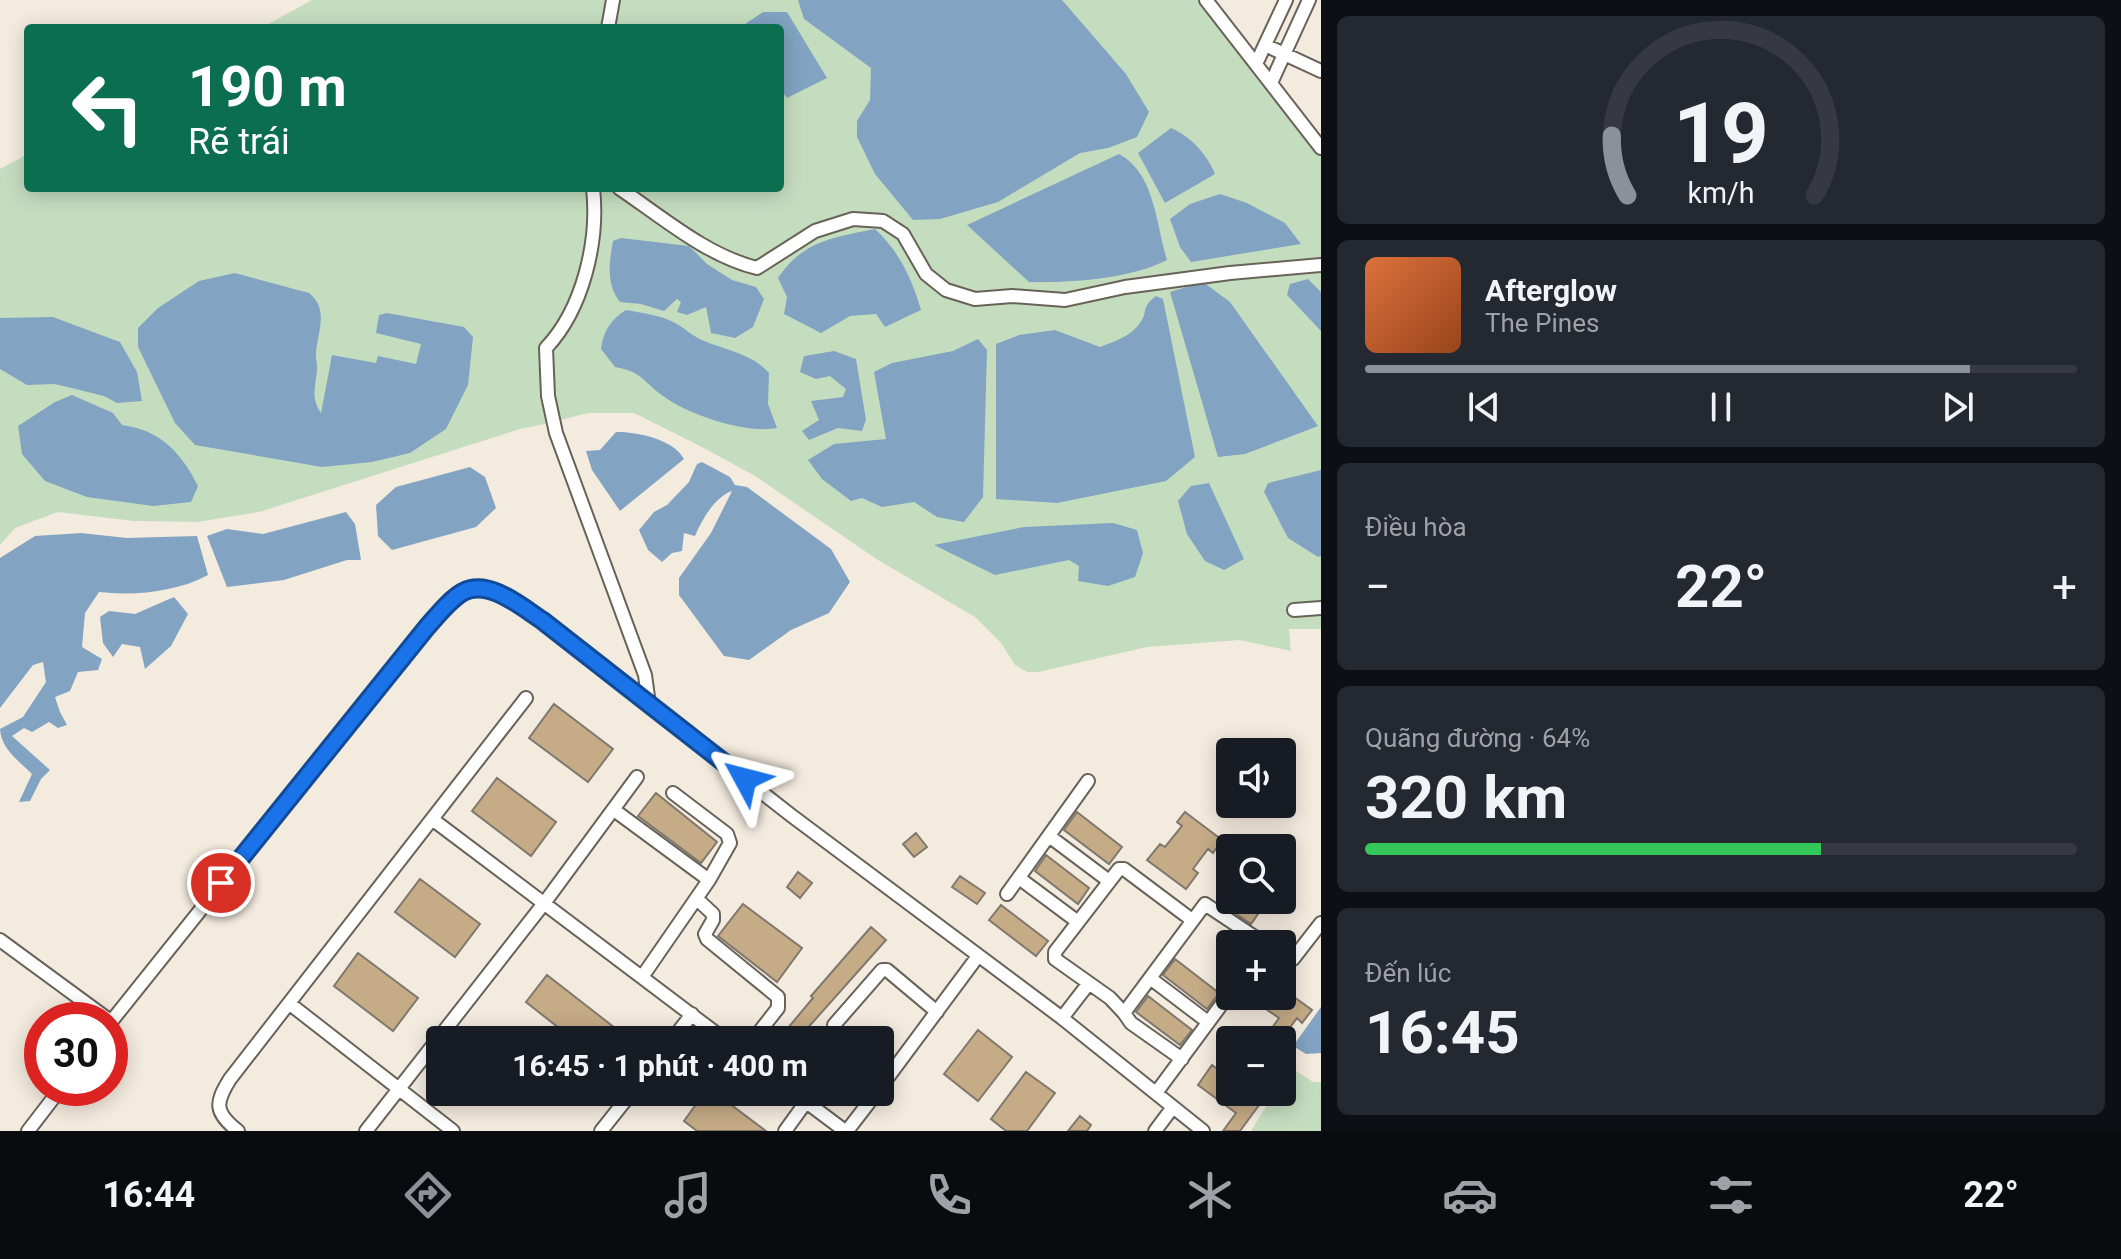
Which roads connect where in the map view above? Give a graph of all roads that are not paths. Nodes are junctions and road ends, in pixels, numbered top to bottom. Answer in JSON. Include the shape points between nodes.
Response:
{"nodes":[{"id":1,"x":613,"y":0,"type":"edge"},
{"id":2,"x":1206,"y":0,"type":"edge"},
{"id":3,"x":1286,"y":0,"type":"edge"},
{"id":4,"x":1309,"y":0,"type":"edge"},
{"id":5,"x":609,"y":24,"type":"edge"},
{"id":6,"x":1265,"y":45,"type":"junction"},
{"id":7,"x":1284,"y":54,"type":"junction"},
{"id":8,"x":1256,"y":64,"type":"junction"},
{"id":9,"x":1321,"y":71,"type":"edge"},
{"id":10,"x":1271,"y":83,"type":"junction"},
{"id":11,"x":1321,"y":148,"type":"edge"},
{"id":12,"x":593,"y":192,"type":"edge"},
{"id":13,"x":625,"y":192,"type":"edge"},
{"id":14,"x":1321,"y":265,"type":"edge"},
{"id":15,"x":1321,"y":608,"type":"edge"},
{"id":16,"x":1294,"y":610,"type":"dead end"},
{"id":17,"x":526,"y":698,"type":"dead end"},
{"id":18,"x":649,"y":704,"type":"junction"},
{"id":19,"x":637,"y":777,"type":"dead end"},
{"id":20,"x":1088,"y":781,"type":"dead end"},
{"id":21,"x":673,"y":793,"type":"dead end"},
{"id":22,"x":614,"y":810,"type":"junction"},
{"id":23,"x":432,"y":819,"type":"junction"},
{"id":24,"x":1049,"y":836,"type":"junction"},
{"id":25,"x":1019,"y":878,"type":"junction"},
{"id":26,"x":709,"y":880,"type":"junction"},
{"id":27,"x":1109,"y":881,"type":"junction"},
{"id":28,"x":1007,"y":894,"type":"dead end"},
{"id":29,"x":698,"y":900,"type":"junction"},
{"id":30,"x":545,"y":902,"type":"junction"},
{"id":31,"x":1192,"y":920,"type":"junction"},
{"id":32,"x":1078,"y":922,"type":"junction"},
{"id":33,"x":1321,"y":923,"type":"edge"},
{"id":34,"x":1245,"y":930,"type":"edge"},
{"id":35,"x":0,"y":940,"type":"edge"},
{"id":36,"x":978,"y":956,"type":"junction"},
{"id":37,"x":1296,"y":956,"type":"edge"},
{"id":38,"x":642,"y":977,"type":"junction"},
{"id":39,"x":1150,"y":978,"type":"junction"},
{"id":40,"x":1089,"y":983,"type":"junction"},
{"id":41,"x":84,"y":1002,"type":"edge"},
{"id":42,"x":125,"y":1002,"type":"edge"},
{"id":43,"x":290,"y":1004,"type":"junction"},
{"id":44,"x":1217,"y":1010,"type":"edge"},
{"id":45,"x":937,"y":1012,"type":"junction"},
{"id":46,"x":1124,"y":1013,"type":"junction"},
{"id":47,"x":692,"y":1014,"type":"junction"},
{"id":48,"x":1062,"y":1018,"type":"junction"},
{"id":49,"x":1208,"y":1022,"type":"junction"},
{"id":50,"x":834,"y":1025,"type":"dead end"},
{"id":51,"x":683,"y":1026,"type":"edge"},
{"id":52,"x":707,"y":1026,"type":"edge"},
{"id":53,"x":764,"y":1026,"type":"edge"},
{"id":54,"x":1182,"y":1059,"type":"junction"},
{"id":55,"x":894,"y":1070,"type":"edge"},
{"id":56,"x":399,"y":1089,"type":"junction"},
{"id":57,"x":1156,"y":1093,"type":"junction"},
{"id":58,"x":47,"y":1106,"type":"edge"},
{"id":59,"x":621,"y":1106,"type":"edge"},
{"id":60,"x":803,"y":1106,"type":"edge"},
{"id":61,"x":812,"y":1106,"type":"edge"},
{"id":62,"x":866,"y":1106,"type":"edge"},
{"id":63,"x":1173,"y":1107,"type":"junction"},
{"id":64,"x":233,"y":1129,"type":"edge"},
{"id":65,"x":28,"y":1131,"type":"edge"},
{"id":66,"x":366,"y":1131,"type":"edge"},
{"id":67,"x":453,"y":1131,"type":"edge"},
{"id":68,"x":601,"y":1131,"type":"edge"},
{"id":69,"x":785,"y":1131,"type":"edge"},
{"id":70,"x":846,"y":1131,"type":"edge"},
{"id":71,"x":1155,"y":1131,"type":"edge"},
{"id":72,"x":1203,"y":1131,"type":"edge"}],
"edges":[{"from":1,"to":5,"type":"street"},
{"from":2,"to":8,"type":"street"},
{"from":3,"to":6,"type":"street"},
{"from":4,"to":7,"type":"street"},
{"from":6,"to":7,"type":"street"},
{"from":6,"to":8,"type":"street"},
{"from":7,"to":9,"type":"street"},
{"from":7,"to":10,"type":"street"},
{"from":8,"to":10,"type":"street"},
{"from":10,"to":11,"type":"street"},
{"from":12,"to":18,"type":"street","via":[[592,232],[580,292],[546,348],[548,396],[556,433],[645,675]]},
{"from":13,"to":14,"type":"street","via":[[737,263],[757,268],[815,231],[853,219],[883,221],[903,234],[926,274],[946,290],[975,299],[1065,300],[1125,287]]},
{"from":15,"to":16,"type":"street"},
{"from":17,"to":23,"type":"street"},
{"from":18,"to":36,"type":"street"},
{"from":18,"to":42,"type":"street","via":[[510,599],[487,589],[465,590],[427,627]]},
{"from":19,"to":22,"type":"street"},
{"from":20,"to":24,"type":"street"},
{"from":21,"to":26,"type":"street","via":[[730,839]]},
{"from":22,"to":26,"type":"street"},
{"from":22,"to":30,"type":"street"},
{"from":23,"to":30,"type":"street"},
{"from":23,"to":43,"type":"street"},
{"from":24,"to":25,"type":"street"},
{"from":24,"to":27,"type":"street"},
{"from":25,"to":28,"type":"street"},
{"from":25,"to":32,"type":"street"},
{"from":26,"to":29,"type":"street"},
{"from":27,"to":31,"type":"street","via":[[1124,869]]},
{"from":27,"to":32,"type":"street"},
{"from":29,"to":38,"type":"street"},
{"from":29,"to":53,"type":"street","via":[[713,914],[707,939],[778,997],[778,1008]]},
{"from":30,"to":38,"type":"street"},
{"from":30,"to":56,"type":"street"},
{"from":31,"to":34,"type":"street","via":[[1205,904]]},
{"from":31,"to":39,"type":"street"},
{"from":32,"to":40,"type":"street","via":[[1055,959]]},
{"from":33,"to":37,"type":"street"},
{"from":35,"to":41,"type":"street"},
{"from":36,"to":45,"type":"street"},
{"from":36,"to":48,"type":"street"},
{"from":38,"to":47,"type":"street"},
{"from":39,"to":46,"type":"street"},
{"from":39,"to":49,"type":"street"},
{"from":40,"to":46,"type":"street"},
{"from":40,"to":48,"type":"street"},
{"from":43,"to":56,"type":"street"},
{"from":43,"to":64,"type":"street","via":[[219,1096],[222,1115]]},
{"from":44,"to":49,"type":"street"},
{"from":45,"to":50,"type":"street","via":[[887,970]]},
{"from":45,"to":55,"type":"street"},
{"from":46,"to":54,"type":"street"},
{"from":47,"to":51,"type":"street"},
{"from":47,"to":52,"type":"street"},
{"from":48,"to":57,"type":"street"},
{"from":49,"to":54,"type":"street"},
{"from":54,"to":57,"type":"street"},
{"from":56,"to":66,"type":"street"},
{"from":56,"to":67,"type":"street"},
{"from":57,"to":63,"type":"street"},
{"from":58,"to":65,"type":"street"},
{"from":59,"to":68,"type":"street"},
{"from":60,"to":69,"type":"street"},
{"from":61,"to":70,"type":"street"},
{"from":62,"to":70,"type":"street"},
{"from":63,"to":71,"type":"street"},
{"from":63,"to":72,"type":"street"}]}
